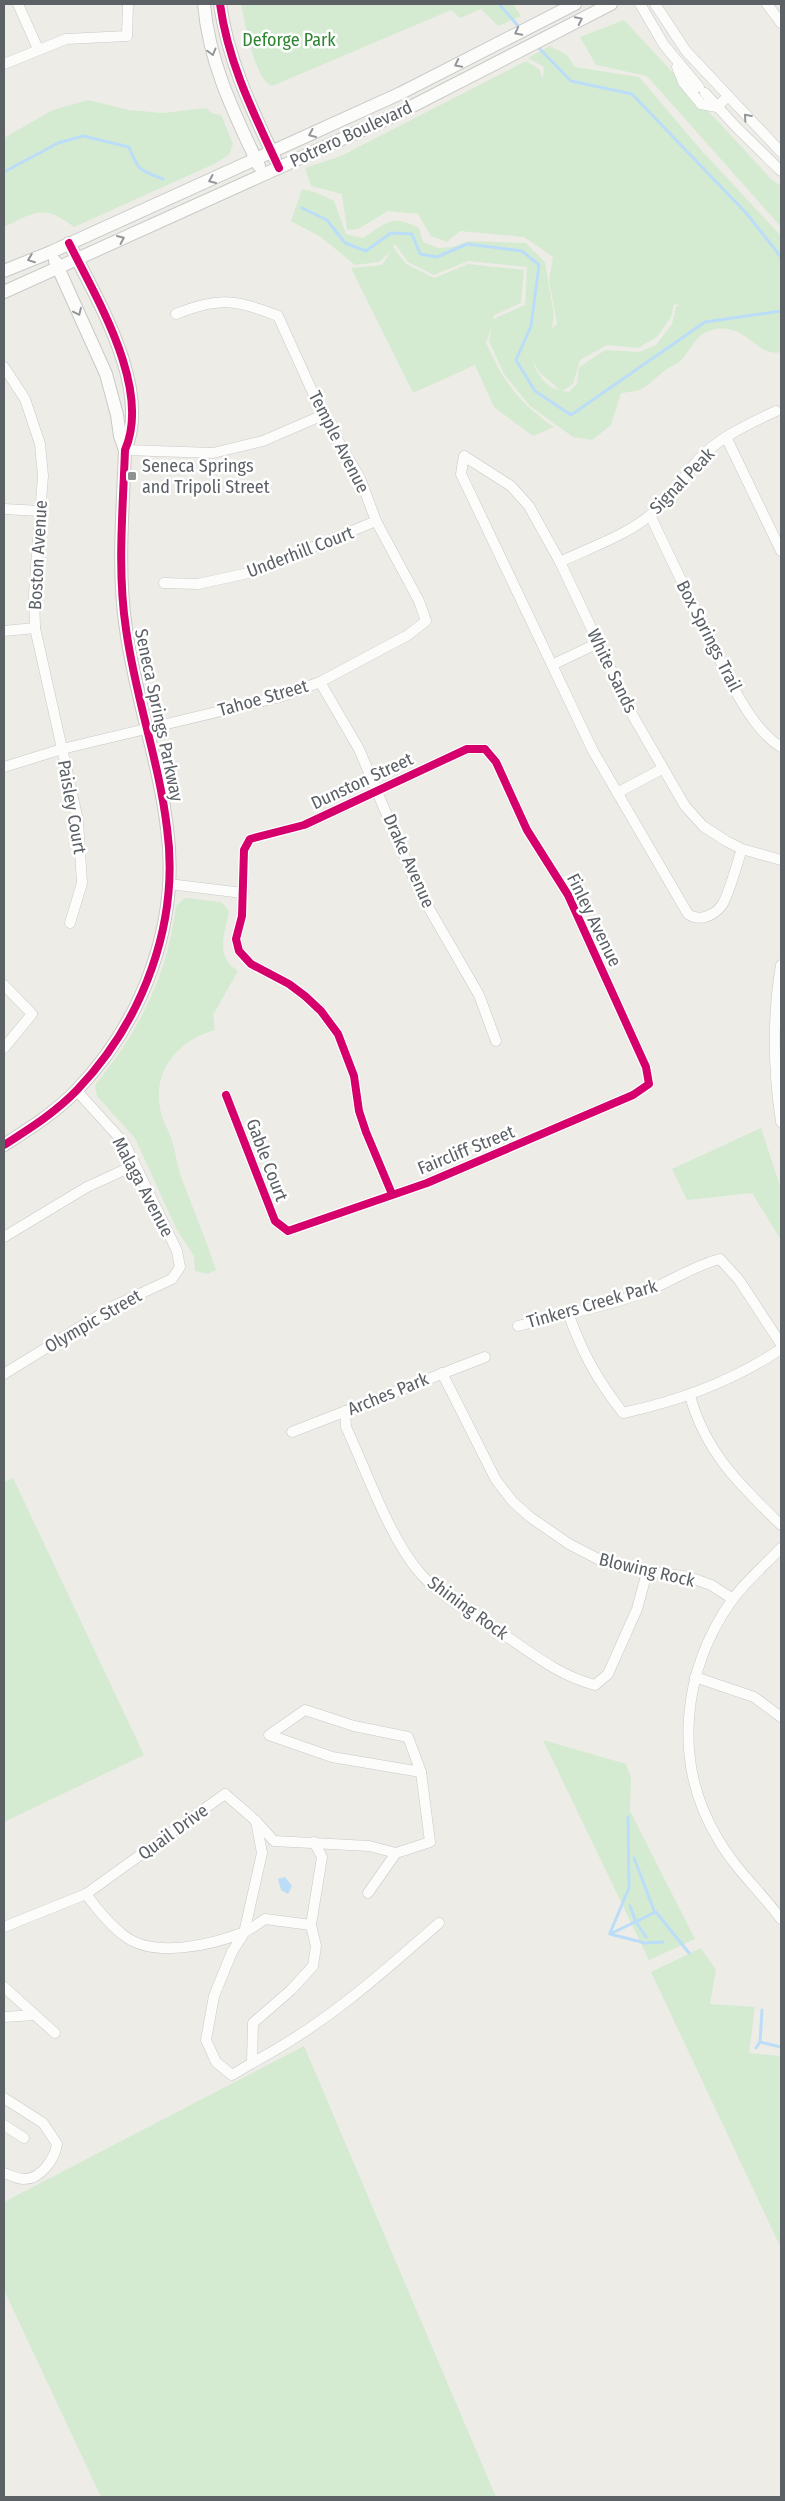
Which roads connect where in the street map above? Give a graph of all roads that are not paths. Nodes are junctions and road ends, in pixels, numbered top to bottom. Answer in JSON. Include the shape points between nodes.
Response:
{"nodes":[{"id":1,"x":18,"y":4,"type":"edge"},
{"id":2,"x":128,"y":4,"type":"edge"},
{"id":3,"x":204,"y":4,"type":"edge"},
{"id":4,"x":220,"y":4,"type":"edge"},
{"id":5,"x":575,"y":4,"type":"edge"},
{"id":6,"x":611,"y":4,"type":"edge"},
{"id":7,"x":640,"y":4,"type":"edge"},
{"id":8,"x":655,"y":4,"type":"edge"},
{"id":9,"x":767,"y":4,"type":"edge"},
{"id":10,"x":781,"y":22,"type":"edge"},
{"id":11,"x":38,"y":49,"type":"junction"},
{"id":12,"x":670,"y":52,"type":"junction"},
{"id":13,"x":696,"y":62,"type":"junction"},
{"id":14,"x":4,"y":64,"type":"edge"},
{"id":15,"x":686,"y":72,"type":"junction"},
{"id":16,"x":728,"y":96,"type":"junction"},
{"id":17,"x":717,"y":107,"type":"junction"},
{"id":18,"x":272,"y":152,"type":"junction"},
{"id":19,"x":781,"y":152,"type":"edge"},
{"id":20,"x":256,"y":160,"type":"junction"},
{"id":21,"x":279,"y":168,"type":"junction"},
{"id":22,"x":781,"y":171,"type":"edge"},
{"id":23,"x":264,"y":175,"type":"junction"},
{"id":24,"x":69,"y":244,"type":"junction"},
{"id":25,"x":51,"y":252,"type":"junction"},
{"id":26,"x":76,"y":258,"type":"junction"},
{"id":27,"x":58,"y":268,"type":"junction"},
{"id":28,"x":4,"y":271,"type":"edge"},
{"id":29,"x":4,"y":292,"type":"edge"},
{"id":30,"x":176,"y":314,"type":"dead end"},
{"id":31,"x":4,"y":367,"type":"edge"},
{"id":32,"x":776,"y":411,"type":"dead end"},
{"id":33,"x":323,"y":415,"type":"junction"},
{"id":34,"x":726,"y":437,"type":"junction"},
{"id":35,"x":125,"y":450,"type":"junction"},
{"id":36,"x":4,"y":509,"type":"edge"},
{"id":37,"x":40,"y":511,"type":"junction"},
{"id":38,"x":650,"y":515,"type":"junction"},
{"id":39,"x":376,"y":521,"type":"junction"},
{"id":40,"x":781,"y":551,"type":"edge"},
{"id":41,"x":560,"y":562,"type":"junction"},
{"id":42,"x":164,"y":583,"type":"dead end"},
{"id":43,"x":426,"y":621,"type":"joint"},
{"id":44,"x":35,"y":628,"type":"junction"},
{"id":45,"x":4,"y":631,"type":"edge"},
{"id":46,"x":598,"y":643,"type":"junction"},
{"id":47,"x":552,"y":665,"type":"junction"},
{"id":48,"x":320,"y":682,"type":"junction"},
{"id":49,"x":146,"y":728,"type":"junction"},
{"id":50,"x":781,"y":747,"type":"edge"},
{"id":51,"x":62,"y":749,"type":"junction"},
{"id":52,"x":485,"y":749,"type":"joint"},
{"id":53,"x":4,"y":767,"type":"edge"},
{"id":54,"x":662,"y":769,"type":"junction"},
{"id":55,"x":377,"y":790,"type":"junction"},
{"id":56,"x":617,"y":793,"type":"junction"},
{"id":57,"x":742,"y":849,"type":"junction"},
{"id":58,"x":781,"y":860,"type":"edge"},
{"id":59,"x":169,"y":884,"type":"junction"},
{"id":60,"x":243,"y":893,"type":"junction"},
{"id":61,"x":70,"y":923,"type":"dead end"},
{"id":62,"x":781,"y":965,"type":"edge"},
{"id":63,"x":4,"y":985,"type":"edge"},
{"id":64,"x":496,"y":1041,"type":"dead end"},
{"id":65,"x":4,"y":1048,"type":"edge"},
{"id":66,"x":649,"y":1084,"type":"joint"},
{"id":67,"x":76,"y":1090,"type":"junction"},
{"id":68,"x":226,"y":1096,"type":"dead end"},
{"id":69,"x":781,"y":1122,"type":"edge"},
{"id":70,"x":4,"y":1145,"type":"edge"},
{"id":71,"x":135,"y":1165,"type":"junction"},
{"id":72,"x":392,"y":1194,"type":"junction"},
{"id":73,"x":288,"y":1231,"type":"joint"},
{"id":74,"x":4,"y":1237,"type":"edge"},
{"id":75,"x":180,"y":1267,"type":"joint"},
{"id":76,"x":568,"y":1313,"type":"junction"},
{"id":77,"x":518,"y":1326,"type":"dead end"},
{"id":78,"x":781,"y":1344,"type":"edge"},
{"id":79,"x":781,"y":1349,"type":"edge"},
{"id":80,"x":484,"y":1357,"type":"dead end"},
{"id":81,"x":442,"y":1373,"type":"junction"},
{"id":82,"x":4,"y":1374,"type":"edge"},
{"id":83,"x":690,"y":1396,"type":"junction"},
{"id":84,"x":345,"y":1411,"type":"junction"},
{"id":85,"x":292,"y":1432,"type":"dead end"},
{"id":86,"x":781,"y":1525,"type":"edge"},
{"id":87,"x":781,"y":1548,"type":"edge"},
{"id":88,"x":646,"y":1572,"type":"junction"},
{"id":89,"x":733,"y":1599,"type":"junction"},
{"id":90,"x":695,"y":1677,"type":"junction"},
{"id":91,"x":781,"y":1717,"type":"edge"},
{"id":92,"x":421,"y":1772,"type":"junction"},
{"id":93,"x":256,"y":1822,"type":"junction"},
{"id":94,"x":314,"y":1842,"type":"junction"},
{"id":95,"x":396,"y":1853,"type":"junction"},
{"id":96,"x":368,"y":1892,"type":"dead end"},
{"id":97,"x":86,"y":1894,"type":"junction"},
{"id":98,"x":781,"y":1919,"type":"edge"},
{"id":99,"x":439,"y":1923,"type":"dead end"},
{"id":100,"x":311,"y":1925,"type":"junction"},
{"id":101,"x":4,"y":1927,"type":"edge"},
{"id":102,"x":244,"y":1933,"type":"junction"},
{"id":103,"x":4,"y":1987,"type":"edge"},
{"id":104,"x":35,"y":2015,"type":"junction"},
{"id":105,"x":4,"y":2017,"type":"edge"},
{"id":106,"x":55,"y":2033,"type":"dead end"},
{"id":107,"x":252,"y":2063,"type":"junction"},
{"id":108,"x":4,"y":2098,"type":"edge"},
{"id":109,"x":4,"y":2124,"type":"edge"},
{"id":110,"x":24,"y":2138,"type":"dead end"},
{"id":111,"x":4,"y":2173,"type":"edge"}],
"edges":[{"from":1,"to":11,"type":"street"},
{"from":2,"to":11,"type":"street","via":[[127,36],[66,39]]},
{"from":3,"to":20,"type":"street","one_way":true,"via":[[208,35],[221,82]]},
{"from":4,"to":18,"type":"street","via":[[234,65]]},
{"from":5,"to":18,"type":"street","name":"Potrero Boulevard","one_way":true,"via":[[401,93]]},
{"from":21,"to":6,"type":"street","name":"Potrero Boulevard","one_way":true,"via":[[392,116]]},
{"from":7,"to":12,"type":"street"},
{"from":8,"to":13,"type":"street","via":[[676,39]]},
{"from":9,"to":10,"type":"street"},
{"from":11,"to":14,"type":"street"},
{"from":12,"to":15,"type":"street"},
{"from":12,"to":17,"type":"street","via":[[693,96],[701,104]]},
{"from":13,"to":15,"type":"street"},
{"from":13,"to":16,"type":"street"},
{"from":15,"to":17,"type":"street"},
{"from":16,"to":17,"type":"street"},
{"from":19,"to":16,"type":"street","one_way":true},
{"from":17,"to":22,"type":"street"},
{"from":18,"to":20,"type":"street","name":"Potrero Boulevard"},
{"from":18,"to":21,"type":"street"},
{"from":20,"to":23,"type":"street"},
{"from":20,"to":24,"type":"street","name":"Potrero Boulevard","one_way":true},
{"from":21,"to":23,"type":"street","name":"Potrero Boulevard"},
{"from":26,"to":23,"type":"street","name":"Potrero Boulevard","one_way":true},
{"from":24,"to":25,"type":"street","name":"Potrero Boulevard"},
{"from":24,"to":26,"type":"street","name":"Seneca Springs Parkway"},
{"from":25,"to":27,"type":"street","name":"Seneca Springs Parkway"},
{"from":25,"to":28,"type":"street","name":"Potrero Boulevard","one_way":true},
{"from":26,"to":27,"type":"street","name":"Potrero Boulevard"},
{"from":26,"to":35,"type":"street","name":"Seneca Springs Parkway","via":[[113,334],[129,384],[131,430]]},
{"from":27,"to":29,"type":"street","name":"Potrero Boulevard"},
{"from":27,"to":35,"type":"street","name":"Seneca Springs Parkway","one_way":true,"via":[[106,374]]},
{"from":30,"to":33,"type":"street","name":"Temple Avenue","via":[[203,303],[218,302],[257,308],[278,316]]},
{"from":31,"to":37,"type":"street","name":"Boston Avenue","via":[[26,399],[36,427],[43,476]]},
{"from":32,"to":34,"type":"street","name":"Signal Peak"},
{"from":33,"to":35,"type":"street","via":[[263,441],[213,453]]},
{"from":33,"to":39,"type":"street","name":"Temple Avenue","via":[[352,460]]},
{"from":34,"to":38,"type":"street","name":"Signal Peak","via":[[699,459]]},
{"from":34,"to":40,"type":"street"},
{"from":35,"to":49,"type":"street","name":"Seneca Springs Parkway","via":[[121,585],[132,666]]},
{"from":36,"to":37,"type":"street"},
{"from":37,"to":44,"type":"street","name":"Boston Avenue"},
{"from":38,"to":41,"type":"street","name":"Signal Peak"},
{"from":38,"to":50,"type":"street","name":"Box Springs Trail","via":[[750,715]]},
{"from":39,"to":42,"type":"street","name":"Underhill Court","via":[[253,572],[198,584]]},
{"from":39,"to":43,"type":"street","name":"Temple Avenue","via":[[419,601]]},
{"from":41,"to":46,"type":"street","name":"White Sands"},
{"from":41,"to":47,"type":"street","name":"White Sands","via":[[520,495],[464,456],[461,474]]},
{"from":43,"to":48,"type":"street","name":"Tahoe Street","via":[[408,635]]},
{"from":44,"to":45,"type":"street"},
{"from":44,"to":51,"type":"street","name":"Boston Avenue"},
{"from":46,"to":47,"type":"street"},
{"from":46,"to":54,"type":"street","name":"White Sands"},
{"from":47,"to":56,"type":"street"},
{"from":48,"to":49,"type":"street","name":"Tahoe Street","via":[[280,697]]},
{"from":48,"to":55,"type":"street","name":"Drake Avenue","via":[[359,749]]},
{"from":49,"to":51,"type":"street","name":"Tahoe Street"},
{"from":49,"to":59,"type":"street","name":"Seneca Springs Parkway","via":[[167,828]]},
{"from":51,"to":53,"type":"street","name":"Tahoe Street"},
{"from":51,"to":61,"type":"street","name":"Paisley Court","via":[[78,820],[82,860],[82,883]]},
{"from":52,"to":55,"type":"street","name":"Dunston Street","via":[[466,749]]},
{"from":52,"to":66,"type":"street","name":"Finley Avenue","via":[[496,762],[527,830],[568,895],[646,1067]]},
{"from":54,"to":56,"type":"street"},
{"from":54,"to":57,"type":"street","name":"White Sands","via":[[694,817],[714,834]]},
{"from":55,"to":60,"type":"street","name":"Dunston Street","via":[[304,825],[250,839],[244,850]]},
{"from":55,"to":64,"type":"street","name":"Drake Avenue","via":[[419,891],[479,995]]},
{"from":56,"to":57,"type":"street","via":[[683,908],[693,918],[702,918],[723,904]]},
{"from":57,"to":58,"type":"street","name":"White Sands"},
{"from":59,"to":60,"type":"street"},
{"from":59,"to":67,"type":"street","name":"Seneca Springs Parkway","via":[[161,940],[149,978],[110,1051]]},
{"from":60,"to":72,"type":"street","via":[[236,939],[239,951],[251,964],[306,996],[338,1034],[352,1069],[366,1132]]},
{"from":62,"to":69,"type":"street","via":[[774,1049],[775,1086]]},
{"from":63,"to":65,"type":"street","via":[[32,1014]]},
{"from":66,"to":72,"type":"street","name":"Faircliff Street","via":[[632,1095],[490,1157]]},
{"from":67,"to":70,"type":"street","name":"Seneca Springs Parkway"},
{"from":67,"to":71,"type":"street","name":"Malaga Avenue","via":[[125,1144]]},
{"from":68,"to":73,"type":"street","name":"Gable Court","via":[[275,1221]]},
{"from":71,"to":74,"type":"street","via":[[87,1187]]},
{"from":71,"to":75,"type":"street","name":"Malaga Avenue","via":[[177,1251]]},
{"from":72,"to":73,"type":"street","name":"Faircliff Street"},
{"from":75,"to":82,"type":"street","name":"Olympic Street","via":[[172,1279],[114,1306]]},
{"from":76,"to":77,"type":"street","name":"Tinkers Creek Park"},
{"from":76,"to":78,"type":"street","name":"Tinkers Creek Park","via":[[640,1294],[720,1258],[739,1280]]},
{"from":76,"to":83,"type":"street","via":[[598,1381],[623,1413]]},
{"from":79,"to":83,"type":"street","via":[[759,1364]]},
{"from":80,"to":81,"type":"street","name":"Arches Park"},
{"from":81,"to":84,"type":"street","name":"Arches Park"},
{"from":81,"to":88,"type":"street","name":"Blowing Rock","via":[[496,1480],[513,1502],[588,1556],[620,1568]]},
{"from":83,"to":86,"type":"street","via":[[696,1418],[722,1464]]},
{"from":84,"to":85,"type":"street","name":"Arches Park"},
{"from":84,"to":88,"type":"street","name":"Shining Rock","via":[[346,1427],[391,1525],[420,1574],[551,1667],[573,1679],[595,1685],[608,1674],[637,1609]]},
{"from":87,"to":89,"type":"street"},
{"from":88,"to":89,"type":"street","name":"Blowing Rock","via":[[689,1577],[711,1585]]},
{"from":89,"to":90,"type":"street","via":[[709,1637]]},
{"from":90,"to":91,"type":"street","via":[[754,1697]]},
{"from":90,"to":98,"type":"street","via":[[688,1737],[701,1803],[734,1863]]},
{"from":92,"to":92,"type":"street","via":[[408,1737],[354,1726],[305,1710],[269,1735],[332,1757]]},
{"from":92,"to":95,"type":"street","via":[[430,1842]]},
{"from":93,"to":94,"type":"street","via":[[274,1841]]},
{"from":93,"to":97,"type":"street","name":"Quail Drive","via":[[225,1794]]},
{"from":93,"to":102,"type":"street","via":[[262,1853]]},
{"from":94,"to":95,"type":"street","via":[[369,1846]]},
{"from":94,"to":100,"type":"street","via":[[322,1857]]},
{"from":95,"to":96,"type":"street"},
{"from":97,"to":101,"type":"street"},
{"from":97,"to":102,"type":"street","via":[[127,1938],[159,1949],[210,1944]]},
{"from":99,"to":107,"type":"street","via":[[356,1996],[283,2047]]},
{"from":100,"to":102,"type":"street","via":[[265,1919]]},
{"from":100,"to":107,"type":"street","via":[[316,1946],[313,1966],[253,2023]]},
{"from":102,"to":107,"type":"street","via":[[232,1952],[214,1996],[206,2040],[216,2062],[232,2075]]},
{"from":103,"to":104,"type":"street"},
{"from":104,"to":105,"type":"street"},
{"from":104,"to":106,"type":"street"},
{"from":108,"to":111,"type":"street","via":[[43,2123],[57,2144],[56,2155],[33,2177],[23,2179]]},
{"from":109,"to":110,"type":"street"}]}
